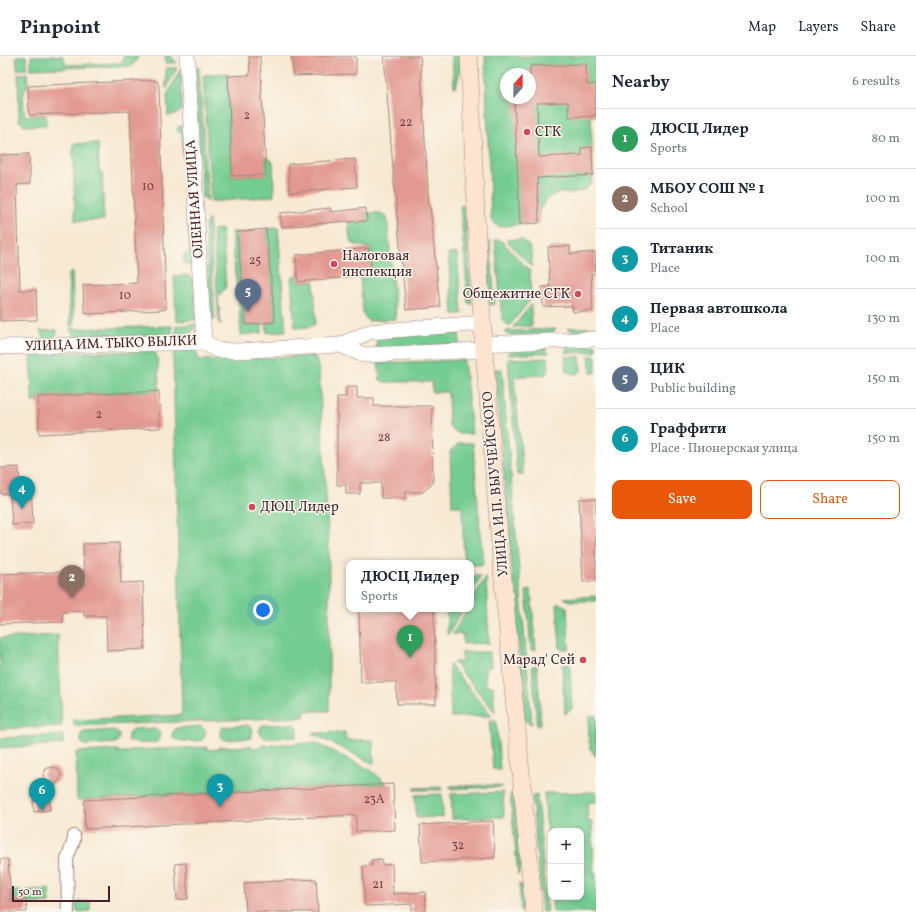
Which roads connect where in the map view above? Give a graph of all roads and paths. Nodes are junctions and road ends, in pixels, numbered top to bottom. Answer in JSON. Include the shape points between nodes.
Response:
{"nodes":[{"id":1,"x":187,"y":56,"type":"edge"},
{"id":2,"x":469,"y":56,"type":"edge"},
{"id":3,"x":483,"y":323,"type":"junction"},
{"id":4,"x":596,"y":339,"type":"edge"},
{"id":5,"x":204,"y":342,"type":"junction"},
{"id":6,"x":340,"y":345,"type":"junction"},
{"id":7,"x":0,"y":347,"type":"edge"},
{"id":8,"x":484,"y":347,"type":"junction"},
{"id":9,"x":74,"y":836,"type":"dead end"},
{"id":10,"x":68,"y":912,"type":"edge"},
{"id":11,"x":534,"y":912,"type":"edge"}],
"edges":[{"from":1,"to":5,"type":"street","name":"ОЛЕННАЯ УЛИЦА"},
{"from":2,"to":3,"type":"main road","name":"УЛИЦА И.П. ВЫУЧЕЙСКОГО"},
{"from":3,"to":6,"type":"street","name":"УЛИЦА ИМ. ТЫКО ВЫЛКИ","via":[[369,332]]},
{"from":3,"to":8,"type":"main road","name":"УЛИЦА И.П. ВЫУЧЕЙСКОГО"},
{"from":4,"to":8,"type":"street","name":"УЛИЦА ИМ. ТЫКО ВЫЛКИ"},
{"from":5,"to":6,"type":"street","name":"УЛИЦА ИМ. ТЫКО ВЫЛКИ","via":[[218,350],[237,351]]},
{"from":5,"to":7,"type":"street","name":"УЛИЦА ИМ. ТЫКО ВЫЛКИ"},
{"from":6,"to":8,"type":"street","name":"УЛИЦА ИМ. ТЫКО ВЫЛКИ","via":[[364,355]]},
{"from":8,"to":11,"type":"main road","name":"УЛИЦА И.П. ВЫУЧЕЙСКОГО"},
{"from":9,"to":10,"type":"street","via":[[67,859]]}]}
